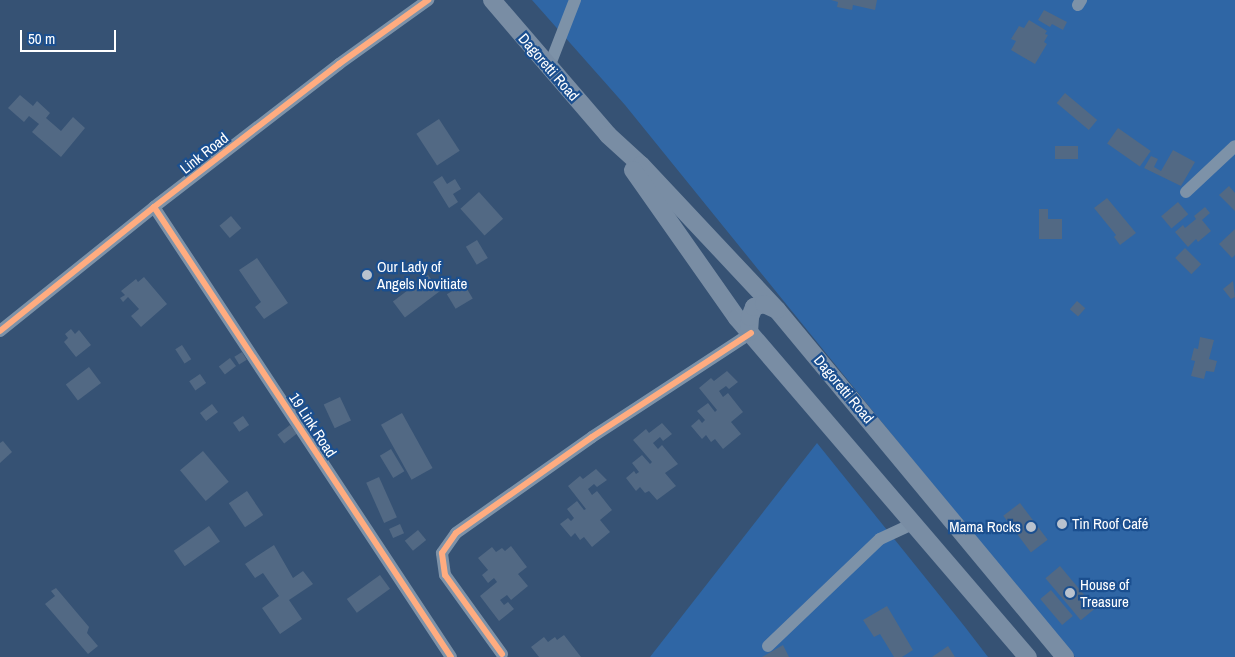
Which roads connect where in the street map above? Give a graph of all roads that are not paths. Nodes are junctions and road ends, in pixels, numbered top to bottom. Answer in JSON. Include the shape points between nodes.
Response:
{"nodes":[{"id":1,"x":428,"y":0,"type":"edge"},
{"id":2,"x":492,"y":0,"type":"edge"},
{"id":3,"x":575,"y":0,"type":"edge"},
{"id":4,"x":548,"y":67,"type":"junction"},
{"id":5,"x":608,"y":135,"type":"junction"},
{"id":6,"x":1235,"y":146,"type":"edge"},
{"id":7,"x":1186,"y":192,"type":"dead end"},
{"id":8,"x":154,"y":207,"type":"junction"},
{"id":9,"x":777,"y":310,"type":"junction"},
{"id":10,"x":0,"y":331,"type":"edge"},
{"id":11,"x":750,"y":333,"type":"junction"},
{"id":12,"x":914,"y":523,"type":"junction"},
{"id":13,"x":768,"y":646,"type":"dead end"},
{"id":14,"x":502,"y":654,"type":"dead end"},
{"id":15,"x":451,"y":657,"type":"edge"},
{"id":16,"x":1028,"y":657,"type":"edge"},
{"id":17,"x":1064,"y":657,"type":"edge"}],
"edges":[{"from":1,"to":8,"type":"street","name":"Link Road"},
{"from":2,"to":4,"type":"main road","name":"Dagoretti Road"},
{"from":3,"to":4,"type":"street"},
{"from":4,"to":5,"type":"main road","name":"Dagoretti Road"},
{"from":5,"to":9,"type":"main road","name":"Dagoretti Road"},
{"from":5,"to":11,"type":"main road","name":"Dagoretti Road"},
{"from":6,"to":7,"type":"street"},
{"from":8,"to":10,"type":"street","name":"Link Road"},
{"from":8,"to":15,"type":"street","name":"19 Link Road"},
{"from":9,"to":11,"type":"main road","via":[[764,304],[754,307]]},
{"from":9,"to":17,"type":"main road","name":"Dagoretti Road"},
{"from":11,"to":12,"type":"main road","name":"Dagoretti Road"},
{"from":11,"to":14,"type":"street","via":[[456,532],[442,553],[445,574]]},
{"from":12,"to":13,"type":"street","via":[[880,539]]},
{"from":12,"to":16,"type":"main road","name":"Dagoretti Road"}]}
